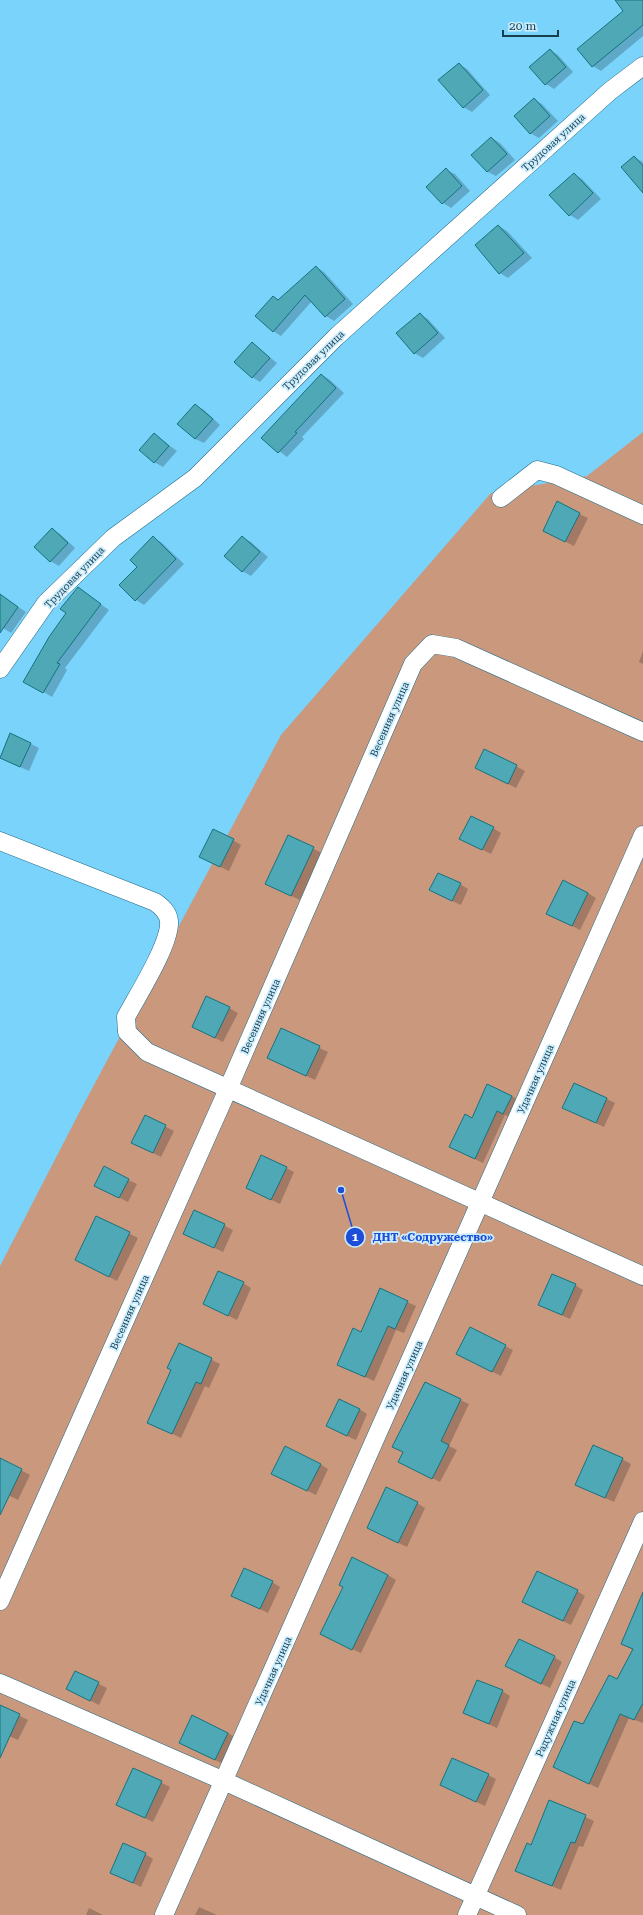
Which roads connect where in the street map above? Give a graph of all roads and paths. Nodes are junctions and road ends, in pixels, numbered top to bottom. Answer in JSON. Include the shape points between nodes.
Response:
{"nodes":[{"id":1,"x":643,"y":66,"type":"edge"},
{"id":2,"x":501,"y":498,"type":"dead end"},
{"id":3,"x":643,"y":514,"type":"edge"},
{"id":4,"x":0,"y":669,"type":"edge"},
{"id":5,"x":643,"y":732,"type":"edge"},
{"id":6,"x":643,"y":835,"type":"edge"},
{"id":7,"x":0,"y":841,"type":"edge"},
{"id":8,"x":228,"y":1089,"type":"junction"},
{"id":9,"x":481,"y":1203,"type":"junction"},
{"id":10,"x":643,"y":1276,"type":"edge"},
{"id":11,"x":643,"y":1521,"type":"edge"},
{"id":12,"x":0,"y":1601,"type":"edge"},
{"id":13,"x":0,"y":1683,"type":"edge"},
{"id":14,"x":224,"y":1781,"type":"junction"},
{"id":15,"x":475,"y":1897,"type":"junction"},
{"id":16,"x":164,"y":1915,"type":"edge"},
{"id":17,"x":467,"y":1915,"type":"edge"},
{"id":18,"x":517,"y":1915,"type":"edge"}],
"edges":[{"from":1,"to":4,"type":"street","name":"Трудовая улица","via":[[610,91],[336,337],[194,478],[112,538],[46,603]]},
{"from":2,"to":3,"type":"street","via":[[537,470],[556,475]]},
{"from":5,"to":8,"type":"street","name":"Весенняя улица","via":[[456,648],[432,644],[413,664]]},
{"from":6,"to":9,"type":"street","name":"Удачная улица"},
{"from":7,"to":8,"type":"street","via":[[155,902],[165,910],[169,921],[167,939],[126,1017],[127,1032],[147,1052]]},
{"from":8,"to":9,"type":"street"},
{"from":8,"to":12,"type":"street","name":"Весенняя улица"},
{"from":9,"to":10,"type":"street"},
{"from":9,"to":14,"type":"street","name":"Удачная улица"},
{"from":11,"to":15,"type":"street","name":"Радужная улица"},
{"from":13,"to":14,"type":"street"},
{"from":14,"to":15,"type":"street"},
{"from":14,"to":16,"type":"street","name":"Удачная улица"},
{"from":15,"to":17,"type":"street","name":"Радужная улица"},
{"from":15,"to":18,"type":"street"}]}
